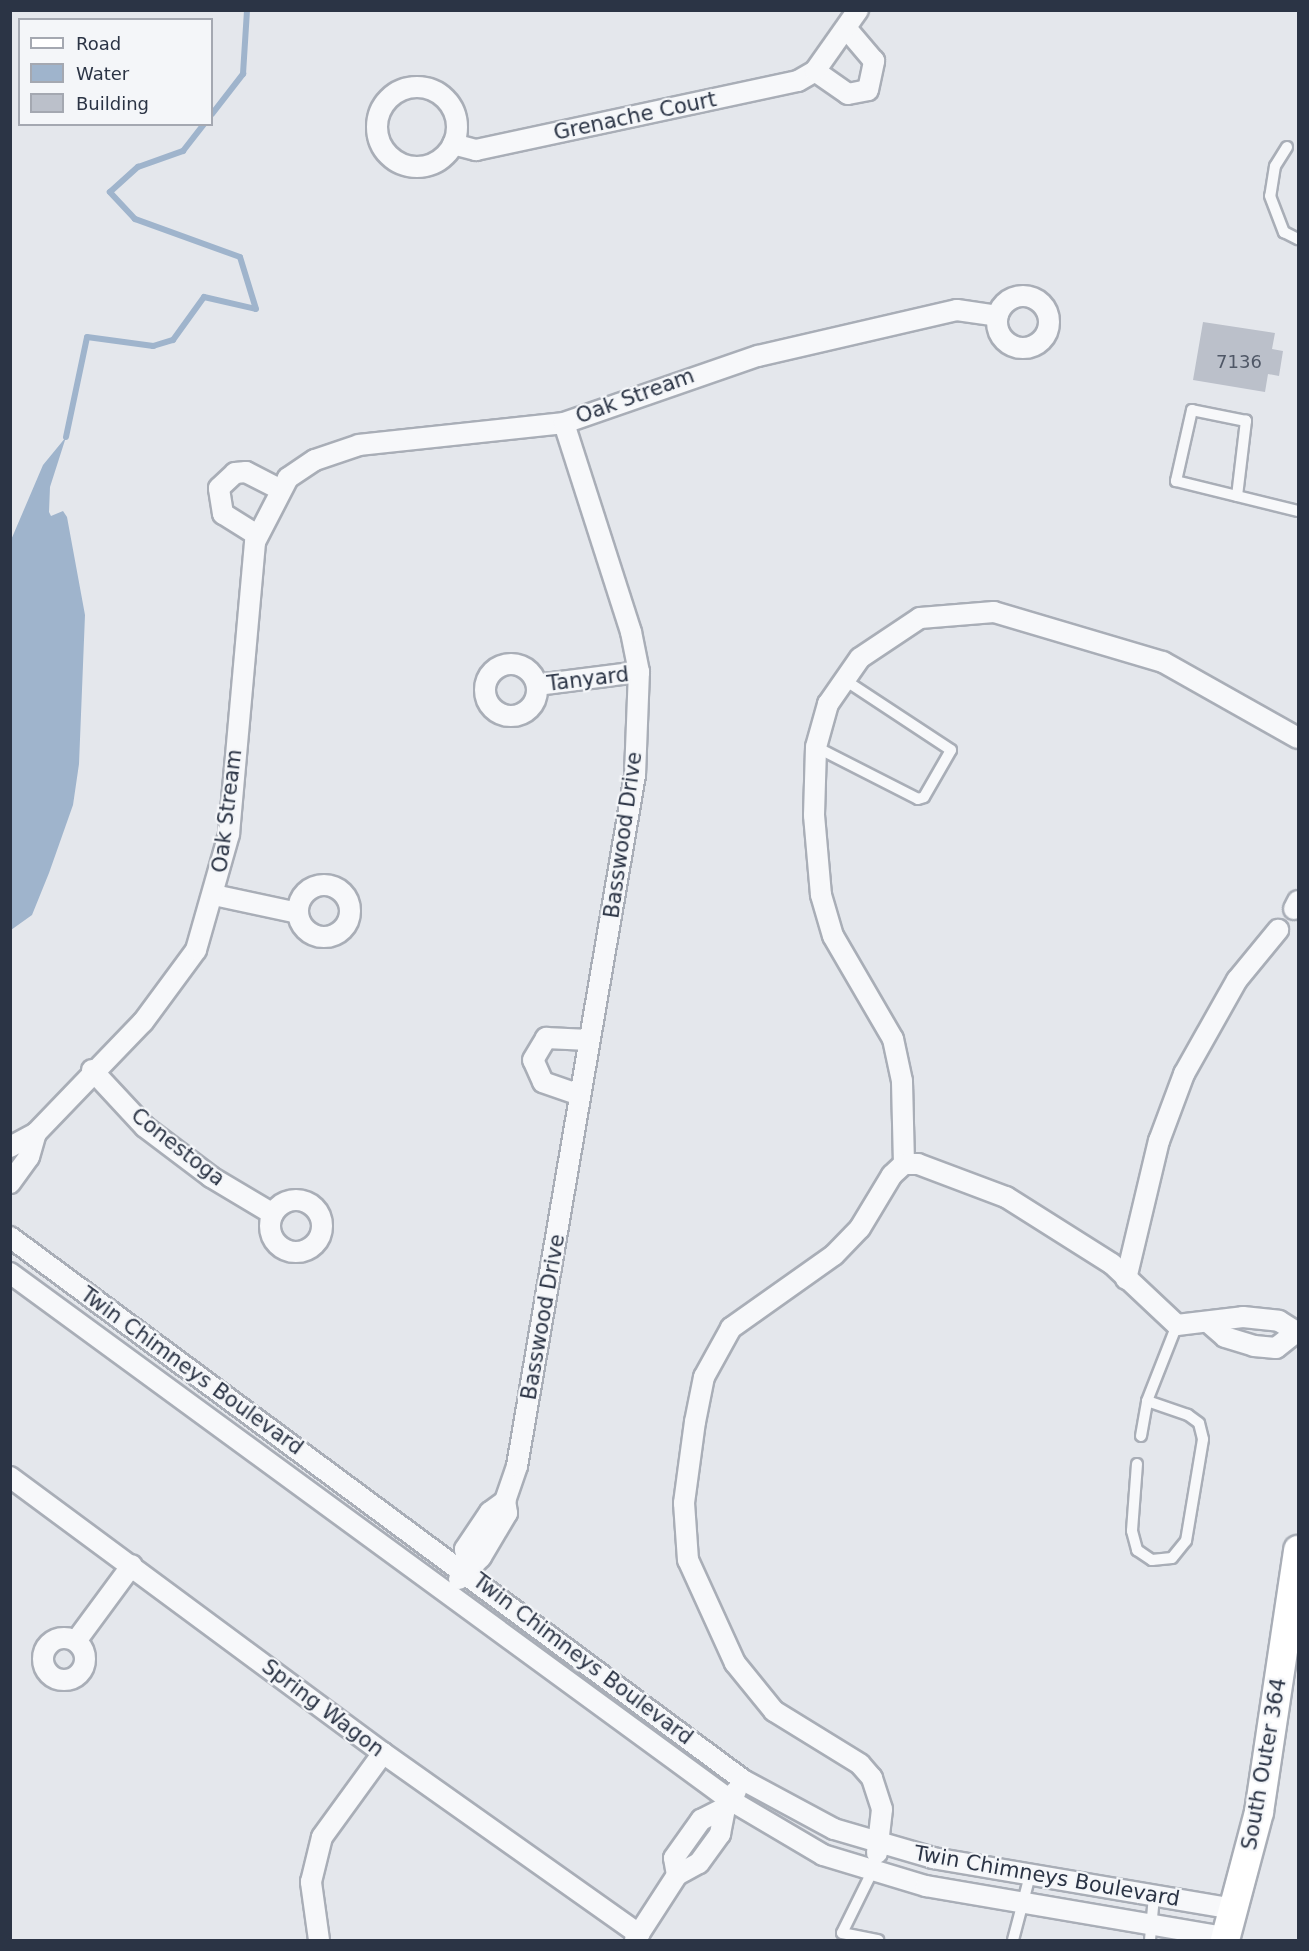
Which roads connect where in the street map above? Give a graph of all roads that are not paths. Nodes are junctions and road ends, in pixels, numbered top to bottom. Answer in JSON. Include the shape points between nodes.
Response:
{"nodes":[{"id":1,"x":858,"y":10,"type":"edge"},
{"id":2,"x":846,"y":28,"type":"junction"},
{"id":3,"x":815,"y":71,"type":"junction"},
{"id":4,"x":453,"y":144,"type":"junction"},
{"id":5,"x":1287,"y":147,"type":"dead end"},
{"id":6,"x":1299,"y":239,"type":"edge"},
{"id":7,"x":998,"y":316,"type":"dead end"},
{"id":8,"x":564,"y":423,"type":"junction"},
{"id":9,"x":279,"y":489,"type":"junction"},
{"id":10,"x":1237,"y":496,"type":"junction"},
{"id":11,"x":1299,"y":511,"type":"edge"},
{"id":12,"x":257,"y":535,"type":"junction"},
{"id":13,"x":639,"y":672,"type":"junction"},
{"id":14,"x":845,"y":680,"type":"junction"},
{"id":15,"x":537,"y":685,"type":"dead end"},
{"id":16,"x":1299,"y":738,"type":"edge"},
{"id":17,"x":816,"y":747,"type":"junction"},
{"id":18,"x":214,"y":895,"type":"junction"},
{"id":19,"x":298,"y":913,"type":"dead end"},
{"id":20,"x":1278,"y":930,"type":"dead end"},
{"id":21,"x":590,"y":1040,"type":"junction"},
{"id":22,"x":92,"y":1070,"type":"junction"},
{"id":23,"x":580,"y":1095,"type":"junction"},
{"id":24,"x":36,"y":1133,"type":"junction"},
{"id":25,"x":10,"y":1147,"type":"edge"},
{"id":26,"x":904,"y":1164,"type":"junction"},
{"id":27,"x":10,"y":1183,"type":"edge"},
{"id":28,"x":273,"y":1214,"type":"dead end"},
{"id":29,"x":10,"y":1237,"type":"edge"},
{"id":30,"x":10,"y":1273,"type":"edge"},
{"id":31,"x":1126,"y":1279,"type":"junction"},
{"id":32,"x":1209,"y":1323,"type":"junction"},
{"id":33,"x":1177,"y":1325,"type":"junction"},
{"id":34,"x":1297,"y":1333,"type":"edge"},
{"id":35,"x":1147,"y":1401,"type":"junction"},
{"id":36,"x":1141,"y":1436,"type":"dead end"},
{"id":37,"x":1137,"y":1464,"type":"dead end"},
{"id":38,"x":10,"y":1477,"type":"edge"},
{"id":39,"x":1299,"y":1550,"type":"edge"},
{"id":40,"x":132,"y":1565,"type":"junction"},
{"id":41,"x":467,"y":1568,"type":"junction"},
{"id":42,"x":449,"y":1593,"type":"junction"},
{"id":43,"x":76,"y":1641,"type":"dead end"},
{"id":44,"x":383,"y":1754,"type":"junction"},
{"id":45,"x":743,"y":1780,"type":"junction"},
{"id":46,"x":727,"y":1804,"type":"junction"},
{"id":47,"x":879,"y":1842,"type":"junction"},
{"id":48,"x":873,"y":1870,"type":"junction"},
{"id":49,"x":1030,"y":1875,"type":"junction"},
{"id":50,"x":1154,"y":1896,"type":"junction"},
{"id":51,"x":1025,"y":1904,"type":"junction"},
{"id":52,"x":1234,"y":1909,"type":"junction"},
{"id":53,"x":1151,"y":1933,"type":"edge"},
{"id":54,"x":637,"y":1937,"type":"edge"},
{"id":55,"x":842,"y":1937,"type":"edge"},
{"id":56,"x":1225,"y":1939,"type":"edge"},
{"id":57,"x":319,"y":1941,"type":"edge"},
{"id":58,"x":878,"y":1941,"type":"edge"},
{"id":59,"x":1012,"y":1941,"type":"edge"}],
"edges":[{"from":1,"to":2,"type":"street"},
{"from":2,"to":3,"type":"street"},
{"from":2,"to":3,"type":"street","via":[[874,61],[868,90],[848,94]]},
{"from":3,"to":4,"type":"street","name":"Grenache Court","via":[[798,81],[476,150]]},
{"from":4,"to":4,"type":"street","via":[[456,118],[431,89],[405,88],[383,104],[377,130],[387,155],[398,163],[423,167]]},
{"from":5,"to":6,"type":"lane","via":[[1275,166],[1270,196],[1284,232]]},
{"from":7,"to":8,"type":"street","name":"Oak Stream","via":[[957,310],[758,356]]},
{"from":8,"to":9,"type":"street","name":"Oak Stream","via":[[358,445],[315,460]]},
{"from":8,"to":13,"type":"street","name":"Basswood Drive"},
{"from":9,"to":12,"type":"street","name":"Oak Stream"},
{"from":9,"to":12,"type":"street","via":[[246,472],[236,472],[219,488],[223,514]]},
{"from":10,"to":10,"type":"lane","via":[[1176,481],[1192,410],[1246,421]]},
{"from":10,"to":11,"type":"lane"},
{"from":12,"to":18,"type":"street","name":"Oak Stream","via":[[247,585],[229,834]]},
{"from":13,"to":15,"type":"street","name":"Tanyard"},
{"from":13,"to":21,"type":"street","name":"Basswood Drive","via":[[635,775]]},
{"from":14,"to":16,"type":"street","via":[[879,642],[920,618],[994,612],[1163,662]]},
{"from":14,"to":17,"type":"street","via":[[828,704]]},
{"from":14,"to":17,"type":"lane","via":[[951,750],[924,797],[918,799]]},
{"from":17,"to":26,"type":"street","via":[[814,815],[821,895],[833,936],[893,1039],[902,1081]]},
{"from":18,"to":19,"type":"street"},
{"from":18,"to":22,"type":"street","name":"Oak Stream","via":[[188,964],[143,1022]]},
{"from":20,"to":31,"type":"street","via":[[1237,980],[1184,1074],[1159,1142]]},
{"from":21,"to":23,"type":"street","name":"Basswood Drive"},
{"from":21,"to":23,"type":"street","via":[[546,1038],[533,1060],[543,1082]]},
{"from":22,"to":24,"type":"street","name":"Oak Stream"},
{"from":22,"to":28,"type":"street","name":"Conestoga","via":[[146,1127],[211,1177]]},
{"from":23,"to":41,"type":"street","name":"Basswood Drive","via":[[517,1466],[505,1501],[507,1513],[481,1557]]},
{"from":24,"to":25,"type":"street","name":"Oak Stream"},
{"from":24,"to":27,"type":"street","name":"Oak Stream","via":[[29,1157]]},
{"from":26,"to":31,"type":"street","via":[[953,1174],[1006,1197],[1112,1264]]},
{"from":26,"to":47,"type":"street","via":[[860,1228],[834,1255],[754,1308],[722,1343],[704,1377],[684,1503],[688,1560],[735,1663],[774,1711],[860,1764],[872,1778],[882,1809]]},
{"from":29,"to":41,"type":"street","name":"Twin Chimneys Boulevard"},
{"from":30,"to":42,"type":"street","name":"Twin Chimneys Boulevard"},
{"from":31,"to":33,"type":"street"},
{"from":32,"to":33,"type":"street"},
{"from":32,"to":34,"type":"street","via":[[1243,1317],[1279,1321]]},
{"from":32,"to":34,"type":"street","via":[[1225,1337],[1254,1346],[1276,1348]]},
{"from":33,"to":35,"type":"lane"},
{"from":35,"to":36,"type":"lane"},
{"from":35,"to":37,"type":"lane","via":[[1188,1415],[1199,1423],[1203,1440],[1186,1541],[1172,1558],[1152,1560],[1137,1550],[1132,1531]]},
{"from":38,"to":40,"type":"street","name":"Spring Wagon"},
{"from":39,"to":52,"type":"street","name":"South Outer 364","via":[[1259,1812]]},
{"from":40,"to":43,"type":"street"},
{"from":40,"to":44,"type":"street","name":"Spring Wagon"},
{"from":41,"to":42,"type":"street","name":"Basswood Drive"},
{"from":41,"to":45,"type":"street","name":"Twin Chimneys Boulevard"},
{"from":42,"to":46,"type":"street","name":"Twin Chimneys Boulevard"},
{"from":44,"to":54,"type":"street","name":"Spring Wagon"},
{"from":44,"to":57,"type":"street","via":[[319,1846],[311,1882]]},
{"from":45,"to":46,"type":"street"},
{"from":45,"to":47,"type":"street","name":"Twin Chimneys Boulevard","via":[[834,1829]]},
{"from":46,"to":48,"type":"street","name":"Twin Chimneys Boulevard","via":[[823,1855]]},
{"from":46,"to":54,"type":"street","via":[[701,1820],[674,1858],[677,1875]]},
{"from":47,"to":48,"type":"street"},
{"from":47,"to":49,"type":"street","name":"Twin Chimneys Boulevard"},
{"from":48,"to":51,"type":"street","name":"Twin Chimneys Boulevard"},
{"from":48,"to":55,"type":"lane"},
{"from":49,"to":50,"type":"street","name":"Twin Chimneys Boulevard"},
{"from":49,"to":51,"type":"lane"},
{"from":50,"to":52,"type":"street","name":"Twin Chimneys Boulevard"},
{"from":50,"to":53,"type":"lane"},
{"from":51,"to":53,"type":"street","name":"Twin Chimneys Boulevard"},
{"from":51,"to":59,"type":"lane"},
{"from":52,"to":56,"type":"street","name":"South Outer 364"},
{"from":53,"to":56,"type":"street","name":"Twin Chimneys Boulevard"},
{"from":55,"to":58,"type":"lane"}]}
